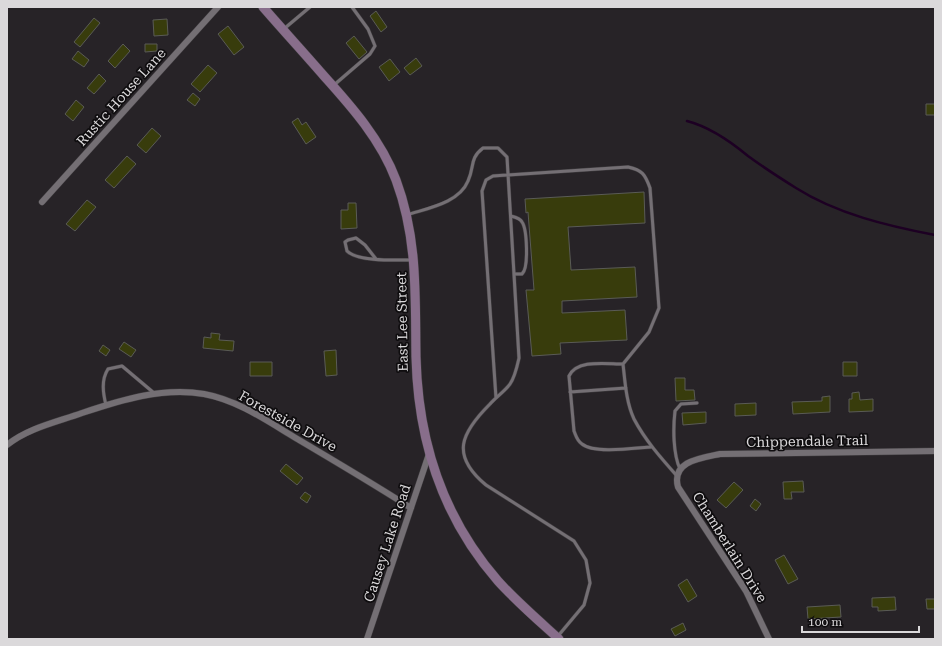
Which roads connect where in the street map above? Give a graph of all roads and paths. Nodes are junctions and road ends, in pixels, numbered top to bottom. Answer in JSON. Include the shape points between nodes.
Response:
{"nodes":[{"id":1,"x":218,"y":7,"type":"edge"},
{"id":2,"x":264,"y":7,"type":"edge"},
{"id":3,"x":310,"y":7,"type":"edge"},
{"id":4,"x":352,"y":7,"type":"edge"},
{"id":5,"x":283,"y":30,"type":"junction"},
{"id":6,"x":333,"y":86,"type":"junction"},
{"id":7,"x":508,"y":175,"type":"junction"},
{"id":8,"x":42,"y":202,"type":"dead end"},
{"id":9,"x":407,"y":215,"type":"junction"},
{"id":10,"x":511,"y":216,"type":"junction"},
{"id":11,"x":376,"y":258,"type":"junction"},
{"id":12,"x":414,"y":260,"type":"junction"},
{"id":13,"x":515,"y":274,"type":"junction"},
{"id":14,"x":623,"y":364,"type":"junction"},
{"id":15,"x":626,"y":388,"type":"junction"},
{"id":16,"x":570,"y":392,"type":"junction"},
{"id":17,"x":156,"y":394,"type":"junction"},
{"id":18,"x":496,"y":398,"type":"junction"},
{"id":19,"x":698,"y":403,"type":"dead end"},
{"id":20,"x":106,"y":405,"type":"junction"},
{"id":21,"x":7,"y":445,"type":"edge"},
{"id":22,"x":651,"y":447,"type":"junction"},
{"id":23,"x":935,"y":451,"type":"edge"},
{"id":24,"x":429,"y":454,"type":"junction"},
{"id":25,"x":681,"y":468,"type":"junction"},
{"id":26,"x":677,"y":476,"type":"junction"},
{"id":27,"x":411,"y":508,"type":"junction"},
{"id":28,"x":558,"y":638,"type":"edge"},
{"id":29,"x":367,"y":639,"type":"edge"},
{"id":30,"x":769,"y":639,"type":"edge"}],
"edges":[{"from":1,"to":8,"type":"street","name":"Rustic House Lane"},
{"from":2,"to":5,"type":"street","name":"East Lee Street"},
{"from":3,"to":5,"type":"lane"},
{"from":4,"to":6,"type":"lane","via":[[368,29],[375,46],[370,54]]},
{"from":5,"to":6,"type":"street","name":"East Lee Street"},
{"from":6,"to":9,"type":"street","name":"East Lee Street","via":[[362,120],[383,152]]},
{"from":7,"to":9,"type":"lane","via":[[507,156],[498,148],[483,148],[474,157],[468,182],[453,198]]},
{"from":7,"to":10,"type":"lane"},
{"from":7,"to":14,"type":"lane","via":[[628,167],[639,169],[646,175],[650,188],[659,308],[649,332]]},
{"from":7,"to":18,"type":"lane","via":[[493,176],[486,180],[482,191]]},
{"from":9,"to":12,"type":"street","name":"East Lee Street"},
{"from":10,"to":13,"type":"lane"},
{"from":10,"to":13,"type":"lane","via":[[523,222],[525,236],[526,268],[522,274]]},
{"from":11,"to":11,"type":"lane","via":[[354,256],[347,251],[346,242],[356,238],[366,245]]},
{"from":11,"to":12,"type":"lane"},
{"from":12,"to":24,"type":"street","name":"East Lee Street","via":[[417,386]]},
{"from":13,"to":18,"type":"lane","via":[[519,358],[510,384]]},
{"from":14,"to":15,"type":"lane"},
{"from":14,"to":16,"type":"lane","via":[[579,365],[569,376]]},
{"from":15,"to":16,"type":"lane"},
{"from":15,"to":22,"type":"lane","via":[[633,418]]},
{"from":16,"to":22,"type":"lane","via":[[574,430],[582,445],[591,449]]},
{"from":17,"to":20,"type":"street","name":"Forestside Drive"},
{"from":17,"to":20,"type":"lane","via":[[122,366],[113,367],[108,369],[105,377],[103,391]]},
{"from":17,"to":27,"type":"street","name":"Forestside Drive","via":[[204,394],[247,409]]},
{"from":18,"to":28,"type":"lane","via":[[472,422],[465,437],[463,449],[466,464],[486,485],[574,541],[586,560],[590,583],[584,604]]},
{"from":19,"to":25,"type":"lane","via":[[682,404],[675,411],[677,462]]},
{"from":20,"to":21,"type":"street","name":"Forestside Drive","via":[[28,432]]},
{"from":22,"to":26,"type":"lane"},
{"from":23,"to":25,"type":"street","name":"Chippendale Trail","via":[[720,454],[699,458]]},
{"from":24,"to":27,"type":"street","name":"Causey Lake Road"},
{"from":24,"to":28,"type":"street","name":"East Lee Street","via":[[436,478],[474,549],[510,594]]},
{"from":25,"to":26,"type":"street"},
{"from":26,"to":30,"type":"street","name":"Chamberlain Drive","via":[[678,487],[746,591]]},
{"from":27,"to":29,"type":"street","name":"Causey Lake Road"}]}
